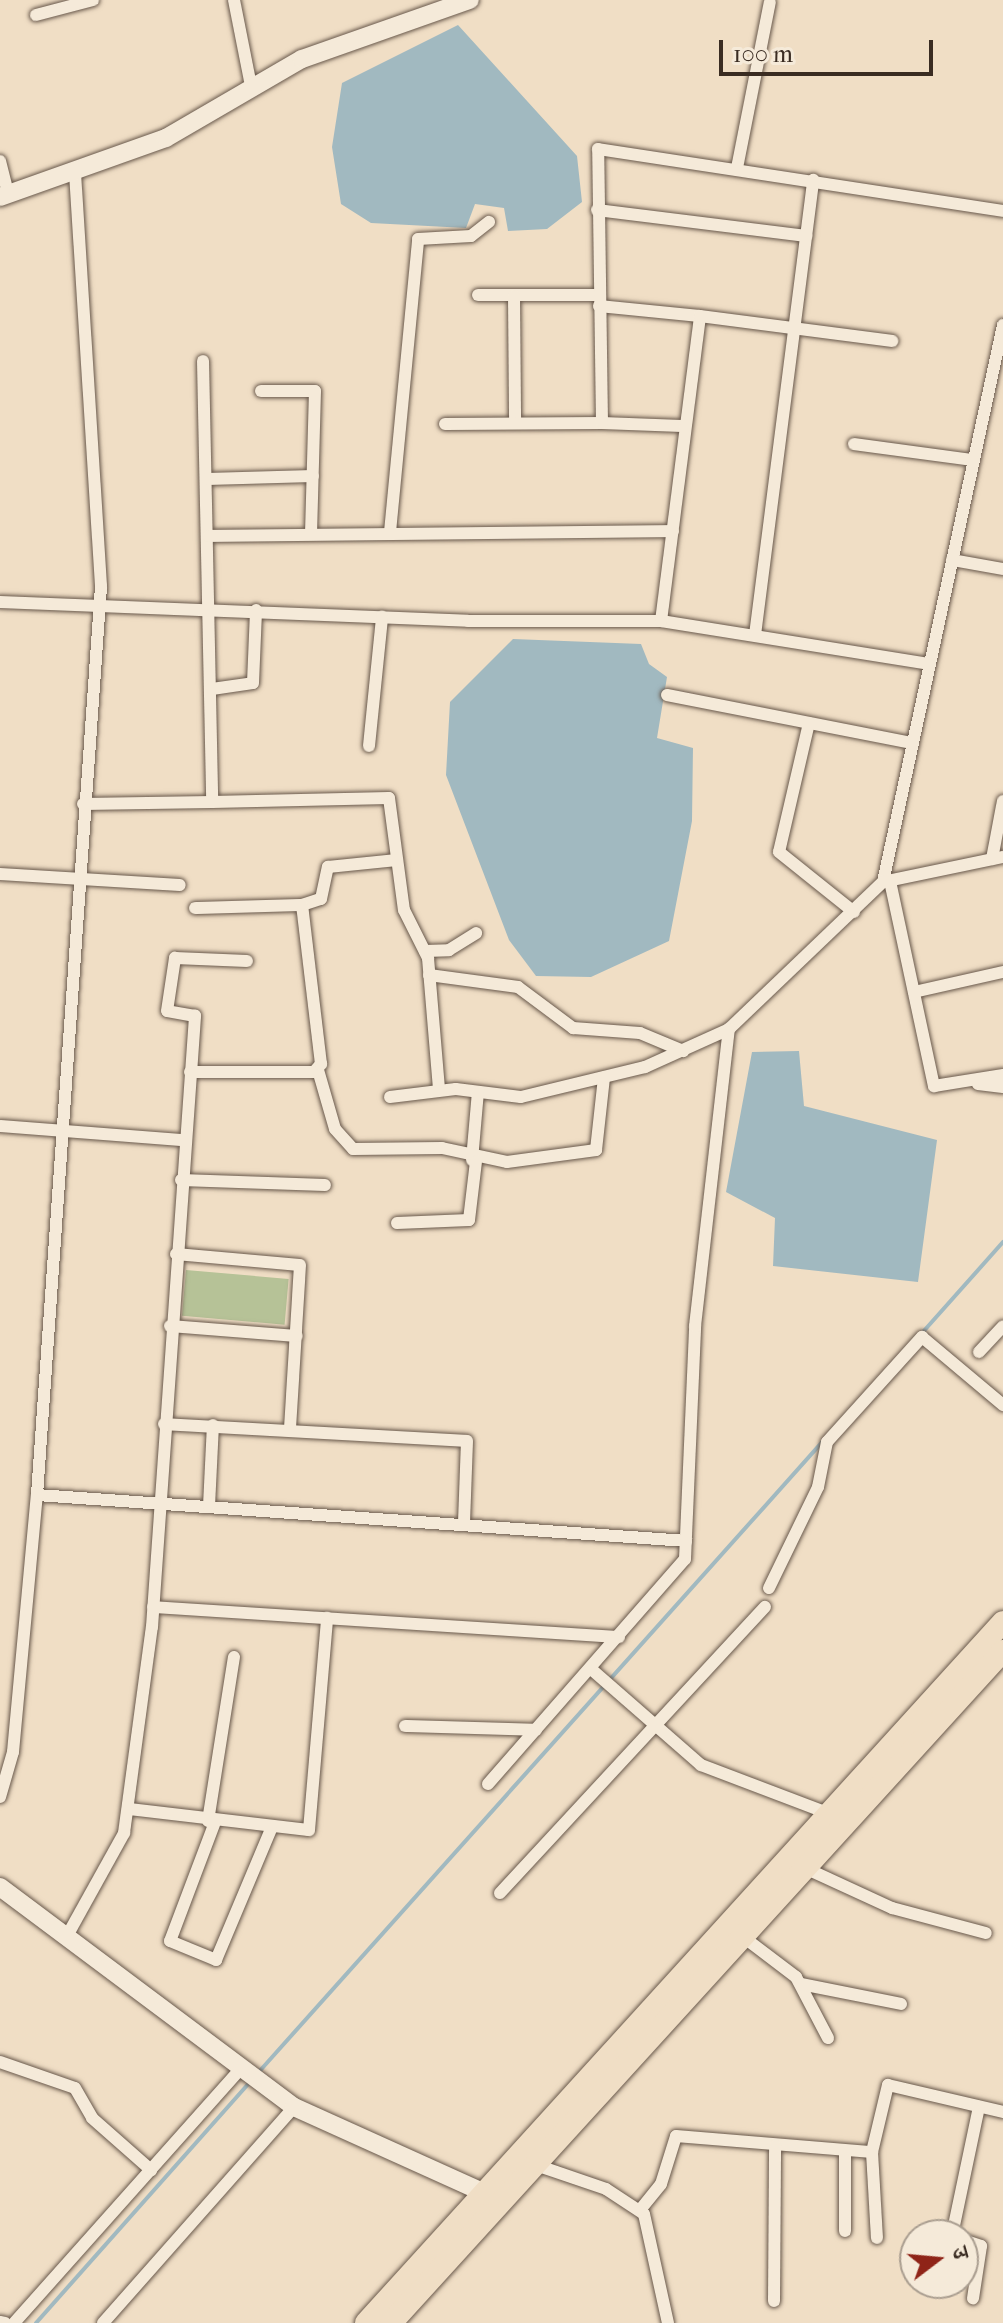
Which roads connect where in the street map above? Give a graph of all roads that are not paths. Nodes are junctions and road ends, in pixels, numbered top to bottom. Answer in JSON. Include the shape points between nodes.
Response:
{"nodes":[{"id":1,"x":93,"y":0,"type":"edge"},
{"id":2,"x":234,"y":0,"type":"edge"},
{"id":3,"x":470,"y":0,"type":"edge"},
{"id":4,"x":770,"y":2,"type":"dead end"},
{"id":5,"x":36,"y":15,"type":"dead end"},
{"id":6,"x":251,"y":86,"type":"junction"},
{"id":7,"x":0,"y":161,"type":"edge"},
{"id":8,"x":737,"y":168,"type":"junction"},
{"id":9,"x":75,"y":169,"type":"junction"},
{"id":10,"x":813,"y":180,"type":"junction"},
{"id":11,"x":4,"y":196,"type":"edge"},
{"id":12,"x":597,"y":210,"type":"junction"},
{"id":13,"x":1003,"y":211,"type":"edge"},
{"id":14,"x":489,"y":222,"type":"dead end"},
{"id":15,"x":806,"y":236,"type":"junction"},
{"id":16,"x":478,"y":295,"type":"dead end"},
{"id":17,"x":514,"y":296,"type":"junction"},
{"id":18,"x":599,"y":300,"type":"junction"},
{"id":19,"x":700,"y":316,"type":"junction"},
{"id":20,"x":1003,"y":325,"type":"edge"},
{"id":21,"x":794,"y":328,"type":"junction"},
{"id":22,"x":892,"y":341,"type":"dead end"},
{"id":23,"x":203,"y":361,"type":"dead end"},
{"id":24,"x":997,"y":380,"type":"edge"},
{"id":25,"x":261,"y":391,"type":"dead end"},
{"id":26,"x":515,"y":423,"type":"junction"},
{"id":27,"x":602,"y":423,"type":"junction"},
{"id":28,"x":445,"y":424,"type":"dead end"},
{"id":29,"x":682,"y":426,"type":"junction"},
{"id":30,"x":854,"y":444,"type":"dead end"},
{"id":31,"x":973,"y":460,"type":"junction"},
{"id":32,"x":313,"y":476,"type":"junction"},
{"id":33,"x":207,"y":479,"type":"junction"},
{"id":34,"x":673,"y":531,"type":"junction"},
{"id":35,"x":390,"y":532,"type":"junction"},
{"id":36,"x":311,"y":534,"type":"junction"},
{"id":37,"x":209,"y":536,"type":"junction"},
{"id":38,"x":952,"y":560,"type":"junction"},
{"id":39,"x":1003,"y":569,"type":"edge"},
{"id":40,"x":0,"y":602,"type":"edge"},
{"id":41,"x":100,"y":605,"type":"junction"},
{"id":42,"x":210,"y":607,"type":"junction"},
{"id":43,"x":256,"y":610,"type":"junction"},
{"id":44,"x":382,"y":617,"type":"junction"},
{"id":45,"x":661,"y":621,"type":"junction"},
{"id":46,"x":755,"y":635,"type":"junction"},
{"id":47,"x":929,"y":664,"type":"junction"},
{"id":48,"x":212,"y":689,"type":"junction"},
{"id":49,"x":667,"y":695,"type":"dead end"},
{"id":50,"x":809,"y":723,"type":"junction"},
{"id":51,"x":912,"y":743,"type":"junction"},
{"id":52,"x":369,"y":746,"type":"dead end"},
{"id":53,"x":1003,"y":801,"type":"edge"},
{"id":54,"x":212,"y":802,"type":"junction"},
{"id":55,"x":83,"y":804,"type":"junction"},
{"id":56,"x":998,"y":858,"type":"edge"},
{"id":57,"x":397,"y":860,"type":"junction"},
{"id":58,"x":0,"y":874,"type":"edge"},
{"id":59,"x":78,"y":879,"type":"junction"},
{"id":60,"x":887,"y":881,"type":"junction"},
{"id":61,"x":180,"y":885,"type":"dead end"},
{"id":62,"x":302,"y":905,"type":"junction"},
{"id":63,"x":195,"y":908,"type":"dead end"},
{"id":64,"x":854,"y":912,"type":"junction"},
{"id":65,"x":476,"y":933,"type":"dead end"},
{"id":66,"x":425,"y":951,"type":"junction"},
{"id":67,"x":247,"y":961,"type":"dead end"},
{"id":68,"x":1003,"y":972,"type":"edge"},
{"id":69,"x":429,"y":975,"type":"junction"},
{"id":70,"x":914,"y":992,"type":"junction"},
{"id":71,"x":729,"y":1029,"type":"junction"},
{"id":72,"x":683,"y":1051,"type":"junction"},
{"id":73,"x":318,"y":1070,"type":"junction"},
{"id":74,"x":190,"y":1072,"type":"junction"},
{"id":75,"x":1003,"y":1075,"type":"edge"},
{"id":76,"x":604,"y":1077,"type":"junction"},
{"id":77,"x":968,"y":1083,"type":"junction"},
{"id":78,"x":1003,"y":1087,"type":"edge"},
{"id":79,"x":439,"y":1090,"type":"junction"},
{"id":80,"x":478,"y":1092,"type":"junction"},
{"id":81,"x":390,"y":1097,"type":"dead end"},
{"id":82,"x":0,"y":1126,"type":"edge"},
{"id":83,"x":58,"y":1130,"type":"junction"},
{"id":84,"x":184,"y":1140,"type":"junction"},
{"id":85,"x":474,"y":1160,"type":"junction"},
{"id":86,"x":181,"y":1180,"type":"junction"},
{"id":87,"x":325,"y":1185,"type":"dead end"},
{"id":88,"x":397,"y":1223,"type":"dead end"},
{"id":89,"x":176,"y":1254,"type":"junction"},
{"id":90,"x":170,"y":1326,"type":"junction"},
{"id":91,"x":1002,"y":1328,"type":"edge"},
{"id":92,"x":297,"y":1336,"type":"junction"},
{"id":93,"x":979,"y":1352,"type":"dead end"},
{"id":94,"x":1003,"y":1405,"type":"edge"},
{"id":95,"x":164,"y":1424,"type":"junction"},
{"id":96,"x":213,"y":1425,"type":"junction"},
{"id":97,"x":290,"y":1428,"type":"junction"},
{"id":98,"x":37,"y":1495,"type":"junction"},
{"id":99,"x":159,"y":1503,"type":"junction"},
{"id":100,"x":209,"y":1506,"type":"junction"},
{"id":101,"x":464,"y":1522,"type":"junction"},
{"id":102,"x":686,"y":1541,"type":"junction"},
{"id":103,"x":769,"y":1588,"type":"dead end"},
{"id":104,"x":153,"y":1607,"type":"junction"},
{"id":105,"x":765,"y":1607,"type":"dead end"},
{"id":106,"x":327,"y":1618,"type":"junction"},
{"id":107,"x":1003,"y":1622,"type":"edge"},
{"id":108,"x":619,"y":1637,"type":"junction"},
{"id":109,"x":1003,"y":1651,"type":"edge"},
{"id":110,"x":234,"y":1657,"type":"dead end"},
{"id":111,"x":599,"y":1675,"type":"junction"},
{"id":112,"x":654,"y":1725,"type":"junction"},
{"id":113,"x":405,"y":1726,"type":"dead end"},
{"id":114,"x":536,"y":1730,"type":"junction"},
{"id":115,"x":488,"y":1784,"type":"dead end"},
{"id":116,"x":0,"y":1797,"type":"edge"},
{"id":117,"x":129,"y":1809,"type":"junction"},
{"id":118,"x":838,"y":1818,"type":"junction"},
{"id":119,"x":212,"y":1821,"type":"junction"},
{"id":120,"x":271,"y":1829,"type":"junction"},
{"id":121,"x":805,"y":1868,"type":"junction"},
{"id":122,"x":0,"y":1887,"type":"edge"},
{"id":123,"x":500,"y":1893,"type":"dead end"},
{"id":124,"x":986,"y":1933,"type":"dead end"},
{"id":125,"x":67,"y":1936,"type":"junction"},
{"id":126,"x":742,"y":1936,"type":"junction"},
{"id":127,"x":801,"y":1984,"type":"junction"},
{"id":128,"x":901,"y":2004,"type":"dead end"},
{"id":129,"x":828,"y":2038,"type":"dead end"},
{"id":130,"x":0,"y":2062,"type":"edge"},
{"id":131,"x":244,"y":2070,"type":"junction"},
{"id":132,"x":294,"y":2107,"type":"junction"},
{"id":133,"x":979,"y":2107,"type":"junction"},
{"id":134,"x":1003,"y":2112,"type":"edge"},
{"id":135,"x":775,"y":2146,"type":"junction"},
{"id":136,"x":845,"y":2151,"type":"junction"},
{"id":137,"x":872,"y":2152,"type":"junction"},
{"id":138,"x":533,"y":2164,"type":"junction"},
{"id":139,"x":151,"y":2170,"type":"junction"},
{"id":140,"x":493,"y":2196,"type":"junction"},
{"id":141,"x":640,"y":2210,"type":"junction"},
{"id":142,"x":955,"y":2219,"type":"edge"},
{"id":143,"x":845,"y":2231,"type":"dead end"},
{"id":144,"x":877,"y":2238,"type":"dead end"},
{"id":145,"x":774,"y":2301,"type":"dead end"},
{"id":146,"x":14,"y":2323,"type":"edge"},
{"id":147,"x":103,"y":2323,"type":"edge"},
{"id":148,"x":366,"y":2323,"type":"edge"},
{"id":149,"x":391,"y":2323,"type":"edge"},
{"id":150,"x":668,"y":2323,"type":"edge"}],
"edges":[{"from":1,"to":5,"type":"street"},
{"from":2,"to":6,"type":"street"},
{"from":3,"to":6,"type":"street","via":[[302,59]]},
{"from":4,"to":8,"type":"street"},
{"from":6,"to":9,"type":"street","via":[[166,138]]},
{"from":7,"to":11,"type":"street"},
{"from":8,"to":10,"type":"street"},
{"from":8,"to":12,"type":"street","via":[[599,148]]},
{"from":9,"to":11,"type":"street"},
{"from":9,"to":41,"type":"street"},
{"from":10,"to":13,"type":"street"},
{"from":10,"to":15,"type":"street"},
{"from":12,"to":15,"type":"street"},
{"from":12,"to":18,"type":"street"},
{"from":14,"to":35,"type":"street","via":[[471,236],[418,239]]},
{"from":15,"to":21,"type":"street"},
{"from":16,"to":17,"type":"street"},
{"from":17,"to":18,"type":"street"},
{"from":17,"to":26,"type":"street"},
{"from":18,"to":19,"type":"street"},
{"from":18,"to":27,"type":"street"},
{"from":19,"to":21,"type":"street"},
{"from":19,"to":29,"type":"street"},
{"from":20,"to":24,"type":"street"},
{"from":21,"to":22,"type":"street"},
{"from":21,"to":46,"type":"street"},
{"from":23,"to":33,"type":"street"},
{"from":24,"to":31,"type":"street"},
{"from":25,"to":32,"type":"street","via":[[315,391]]},
{"from":26,"to":27,"type":"street"},
{"from":26,"to":28,"type":"street"},
{"from":27,"to":29,"type":"street"},
{"from":29,"to":34,"type":"street"},
{"from":30,"to":31,"type":"street"},
{"from":31,"to":38,"type":"street"},
{"from":32,"to":33,"type":"street"},
{"from":32,"to":36,"type":"street"},
{"from":33,"to":37,"type":"street"},
{"from":34,"to":35,"type":"street"},
{"from":34,"to":45,"type":"street"},
{"from":35,"to":36,"type":"street"},
{"from":36,"to":37,"type":"street"},
{"from":37,"to":42,"type":"street"},
{"from":38,"to":39,"type":"street"},
{"from":38,"to":47,"type":"street"},
{"from":40,"to":41,"type":"street"},
{"from":41,"to":42,"type":"street"},
{"from":41,"to":55,"type":"street"},
{"from":42,"to":43,"type":"street"},
{"from":42,"to":48,"type":"street"},
{"from":43,"to":44,"type":"street"},
{"from":43,"to":48,"type":"street","via":[[255,680]]},
{"from":44,"to":45,"type":"street"},
{"from":44,"to":52,"type":"street"},
{"from":45,"to":46,"type":"street"},
{"from":46,"to":47,"type":"street"},
{"from":47,"to":51,"type":"street"},
{"from":48,"to":54,"type":"street"},
{"from":49,"to":50,"type":"street"},
{"from":50,"to":51,"type":"street"},
{"from":50,"to":64,"type":"street","via":[[779,852]]},
{"from":51,"to":60,"type":"street"},
{"from":53,"to":56,"type":"street"},
{"from":54,"to":55,"type":"street"},
{"from":54,"to":57,"type":"street","via":[[387,796]]},
{"from":55,"to":59,"type":"street"},
{"from":56,"to":60,"type":"street"},
{"from":57,"to":62,"type":"street","via":[[328,867],[321,899]]},
{"from":57,"to":66,"type":"street","via":[[404,910]]},
{"from":58,"to":59,"type":"street"},
{"from":59,"to":61,"type":"street"},
{"from":59,"to":83,"type":"street"},
{"from":60,"to":64,"type":"street"},
{"from":60,"to":70,"type":"street"},
{"from":62,"to":63,"type":"street"},
{"from":62,"to":73,"type":"street"},
{"from":64,"to":71,"type":"street"},
{"from":65,"to":66,"type":"street","via":[[449,950]]},
{"from":66,"to":69,"type":"street"},
{"from":67,"to":74,"type":"street","via":[[175,958],[167,1011],[195,1015]]},
{"from":68,"to":70,"type":"street"},
{"from":69,"to":72,"type":"street","via":[[518,987],[573,1028],[640,1033]]},
{"from":69,"to":79,"type":"street"},
{"from":70,"to":77,"type":"street","via":[[934,1086]]},
{"from":71,"to":72,"type":"street"},
{"from":71,"to":102,"type":"street","via":[[695,1326]]},
{"from":72,"to":76,"type":"street"},
{"from":73,"to":74,"type":"street"},
{"from":73,"to":85,"type":"street","via":[[335,1129],[353,1149],[442,1148]]},
{"from":74,"to":84,"type":"street"},
{"from":75,"to":77,"type":"street"},
{"from":76,"to":80,"type":"street","via":[[521,1097]]},
{"from":76,"to":85,"type":"street","via":[[596,1150]]},
{"from":77,"to":78,"type":"street"},
{"from":79,"to":80,"type":"street"},
{"from":79,"to":81,"type":"street"},
{"from":80,"to":85,"type":"street"},
{"from":82,"to":83,"type":"street"},
{"from":83,"to":84,"type":"street"},
{"from":83,"to":98,"type":"street"},
{"from":84,"to":86,"type":"street"},
{"from":85,"to":88,"type":"street","via":[[469,1220]]},
{"from":86,"to":87,"type":"street"},
{"from":86,"to":89,"type":"street"},
{"from":89,"to":90,"type":"street"},
{"from":89,"to":92,"type":"street","via":[[300,1265]]},
{"from":90,"to":92,"type":"street"},
{"from":90,"to":95,"type":"street"},
{"from":91,"to":93,"type":"street"},
{"from":92,"to":97,"type":"street"},
{"from":94,"to":103,"type":"street","via":[[922,1337],[823,1448],[818,1487]]},
{"from":95,"to":96,"type":"street"},
{"from":95,"to":99,"type":"street"},
{"from":96,"to":97,"type":"street"},
{"from":96,"to":100,"type":"street"},
{"from":97,"to":101,"type":"street","via":[[469,1442]]},
{"from":98,"to":99,"type":"street"},
{"from":98,"to":116,"type":"street","via":[[13,1752]]},
{"from":99,"to":100,"type":"street"},
{"from":99,"to":104,"type":"street"},
{"from":100,"to":101,"type":"street"},
{"from":101,"to":102,"type":"street"},
{"from":102,"to":108,"type":"street","via":[[678,1574]]},
{"from":104,"to":106,"type":"street"},
{"from":104,"to":117,"type":"street"},
{"from":105,"to":112,"type":"street"},
{"from":106,"to":108,"type":"street"},
{"from":106,"to":120,"type":"street","via":[[311,1827],[301,1834]]},
{"from":107,"to":118,"type":"highway"},
{"from":108,"to":111,"type":"street"},
{"from":109,"to":118,"type":"highway"},
{"from":110,"to":119,"type":"street"},
{"from":111,"to":112,"type":"street"},
{"from":111,"to":114,"type":"street"},
{"from":112,"to":118,"type":"street","via":[[701,1765]]},
{"from":112,"to":123,"type":"street"},
{"from":113,"to":114,"type":"street"},
{"from":114,"to":115,"type":"street"},
{"from":117,"to":119,"type":"street"},
{"from":117,"to":125,"type":"street"},
{"from":118,"to":121,"type":"highway"},
{"from":118,"to":140,"type":"highway"},
{"from":119,"to":120,"type":"street"},
{"from":119,"to":120,"type":"street","via":[[170,1942],[216,1960]]},
{"from":121,"to":124,"type":"street","via":[[892,1908]]},
{"from":121,"to":126,"type":"highway"},
{"from":122,"to":125,"type":"street"},
{"from":125,"to":131,"type":"street"},
{"from":126,"to":127,"type":"street"},
{"from":126,"to":138,"type":"highway"},
{"from":127,"to":128,"type":"street"},
{"from":127,"to":129,"type":"street"},
{"from":130,"to":139,"type":"street","via":[[75,2088],[92,2118]]},
{"from":131,"to":132,"type":"street"},
{"from":131,"to":139,"type":"street"},
{"from":132,"to":140,"type":"street"},
{"from":132,"to":147,"type":"street"},
{"from":133,"to":134,"type":"street"},
{"from":133,"to":137,"type":"street","via":[[886,2086]]},
{"from":133,"to":142,"type":"street"},
{"from":135,"to":136,"type":"street"},
{"from":135,"to":141,"type":"street","via":[[673,2137],[661,2184]]},
{"from":135,"to":145,"type":"street"},
{"from":136,"to":137,"type":"street"},
{"from":136,"to":143,"type":"street"},
{"from":137,"to":144,"type":"street"},
{"from":138,"to":140,"type":"highway"},
{"from":138,"to":141,"type":"street"},
{"from":139,"to":146,"type":"street"},
{"from":140,"to":148,"type":"highway"},
{"from":140,"to":149,"type":"highway"},
{"from":141,"to":150,"type":"street","via":[[651,2228]]}]}
